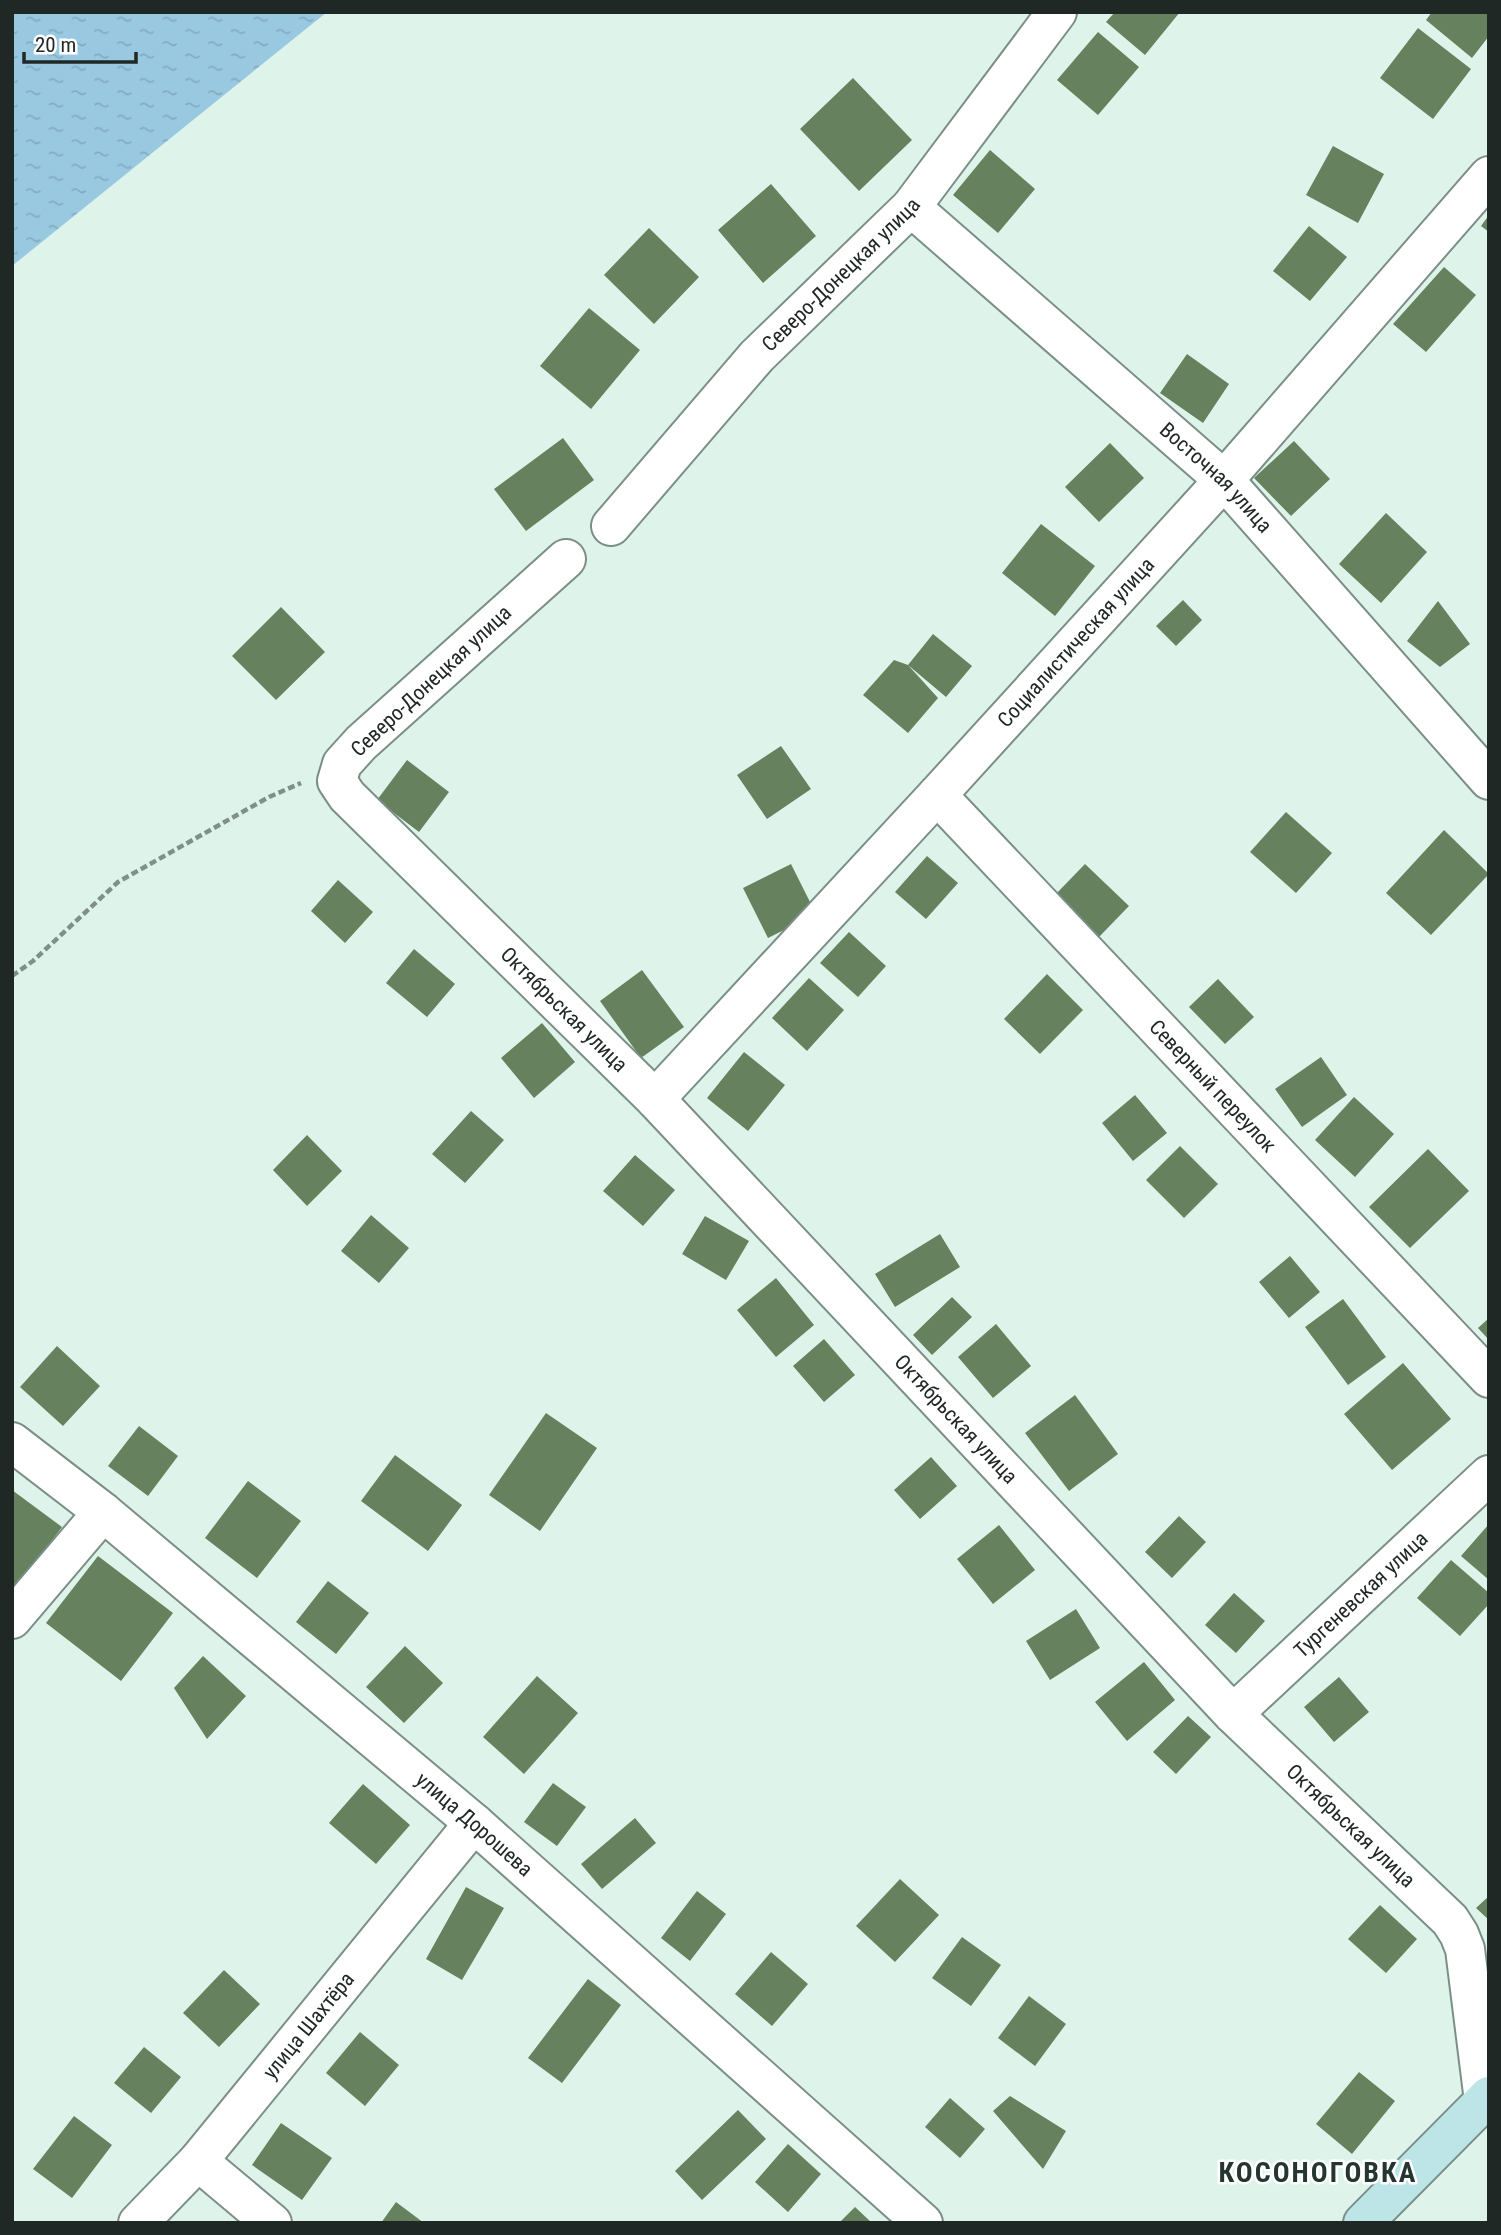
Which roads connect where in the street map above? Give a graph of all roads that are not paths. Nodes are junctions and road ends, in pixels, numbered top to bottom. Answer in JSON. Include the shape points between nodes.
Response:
{"nodes":[{"id":1,"x":1057,"y":12,"type":"edge"},
{"id":2,"x":1489,"y":176,"type":"edge"},
{"id":3,"x":911,"y":207,"type":"junction"},
{"id":4,"x":1224,"y":480,"type":"junction"},
{"id":5,"x":611,"y":526,"type":"dead end"},
{"id":6,"x":566,"y":559,"type":"dead end"},
{"id":7,"x":1489,"y":780,"type":"edge"},
{"id":8,"x":337,"y":781,"type":"joint"},
{"id":9,"x":937,"y":795,"type":"junction"},
{"id":10,"x":655,"y":1099,"type":"junction"},
{"id":11,"x":1489,"y":1378,"type":"edge"},
{"id":12,"x":12,"y":1443,"type":"edge"},
{"id":13,"x":1489,"y":1475,"type":"edge"},
{"id":14,"x":103,"y":1512,"type":"junction"},
{"id":15,"x":12,"y":1619,"type":"edge"},
{"id":16,"x":1233,"y":1714,"type":"junction"},
{"id":17,"x":474,"y":1823,"type":"junction"},
{"id":18,"x":1486,"y":2099,"type":"edge"},
{"id":19,"x":198,"y":2161,"type":"junction"},
{"id":20,"x":138,"y":2223,"type":"edge"},
{"id":21,"x":272,"y":2223,"type":"edge"},
{"id":22,"x":923,"y":2223,"type":"edge"},
{"id":23,"x":1363,"y":2223,"type":"edge"}],
"edges":[{"from":1,"to":3,"type":"street","name":"Северо-Донецкая улица"},
{"from":2,"to":4,"type":"street","name":"Социалистическая улица"},
{"from":3,"to":4,"type":"street","name":"Восточная улица"},
{"from":3,"to":5,"type":"street","name":"Северо-Донецкая улица","via":[[757,356]]},
{"from":4,"to":7,"type":"street","name":"Восточная улица"},
{"from":4,"to":9,"type":"street","name":"Социалистическая улица"},
{"from":6,"to":8,"type":"street","name":"Северо-Донецкая улица","via":[[361,743],[342,764]]},
{"from":8,"to":10,"type":"street","name":"Октябрьская улица","via":[[347,796]]},
{"from":9,"to":10,"type":"street","name":"Социалистическая улица"},
{"from":9,"to":11,"type":"street","name":"Северный переулок"},
{"from":10,"to":16,"type":"street","name":"Октябрьская улица"},
{"from":12,"to":14,"type":"street","name":"улица Дорошева"},
{"from":13,"to":16,"type":"street","name":"Тургеневская улица"},
{"from":14,"to":15,"type":"street"},
{"from":14,"to":17,"type":"street","name":"улица Дорошева"},
{"from":16,"to":18,"type":"street","name":"Октябрьская улица","via":[[1450,1920],[1459,1934],[1468,1968]]},
{"from":17,"to":19,"type":"street","name":"улица Шахтёра"},
{"from":17,"to":22,"type":"street","name":"улица Дорошева"},
{"from":18,"to":23,"type":"street"},
{"from":19,"to":20,"type":"street","name":"улица Шахтёра"},
{"from":19,"to":21,"type":"street"}]}
